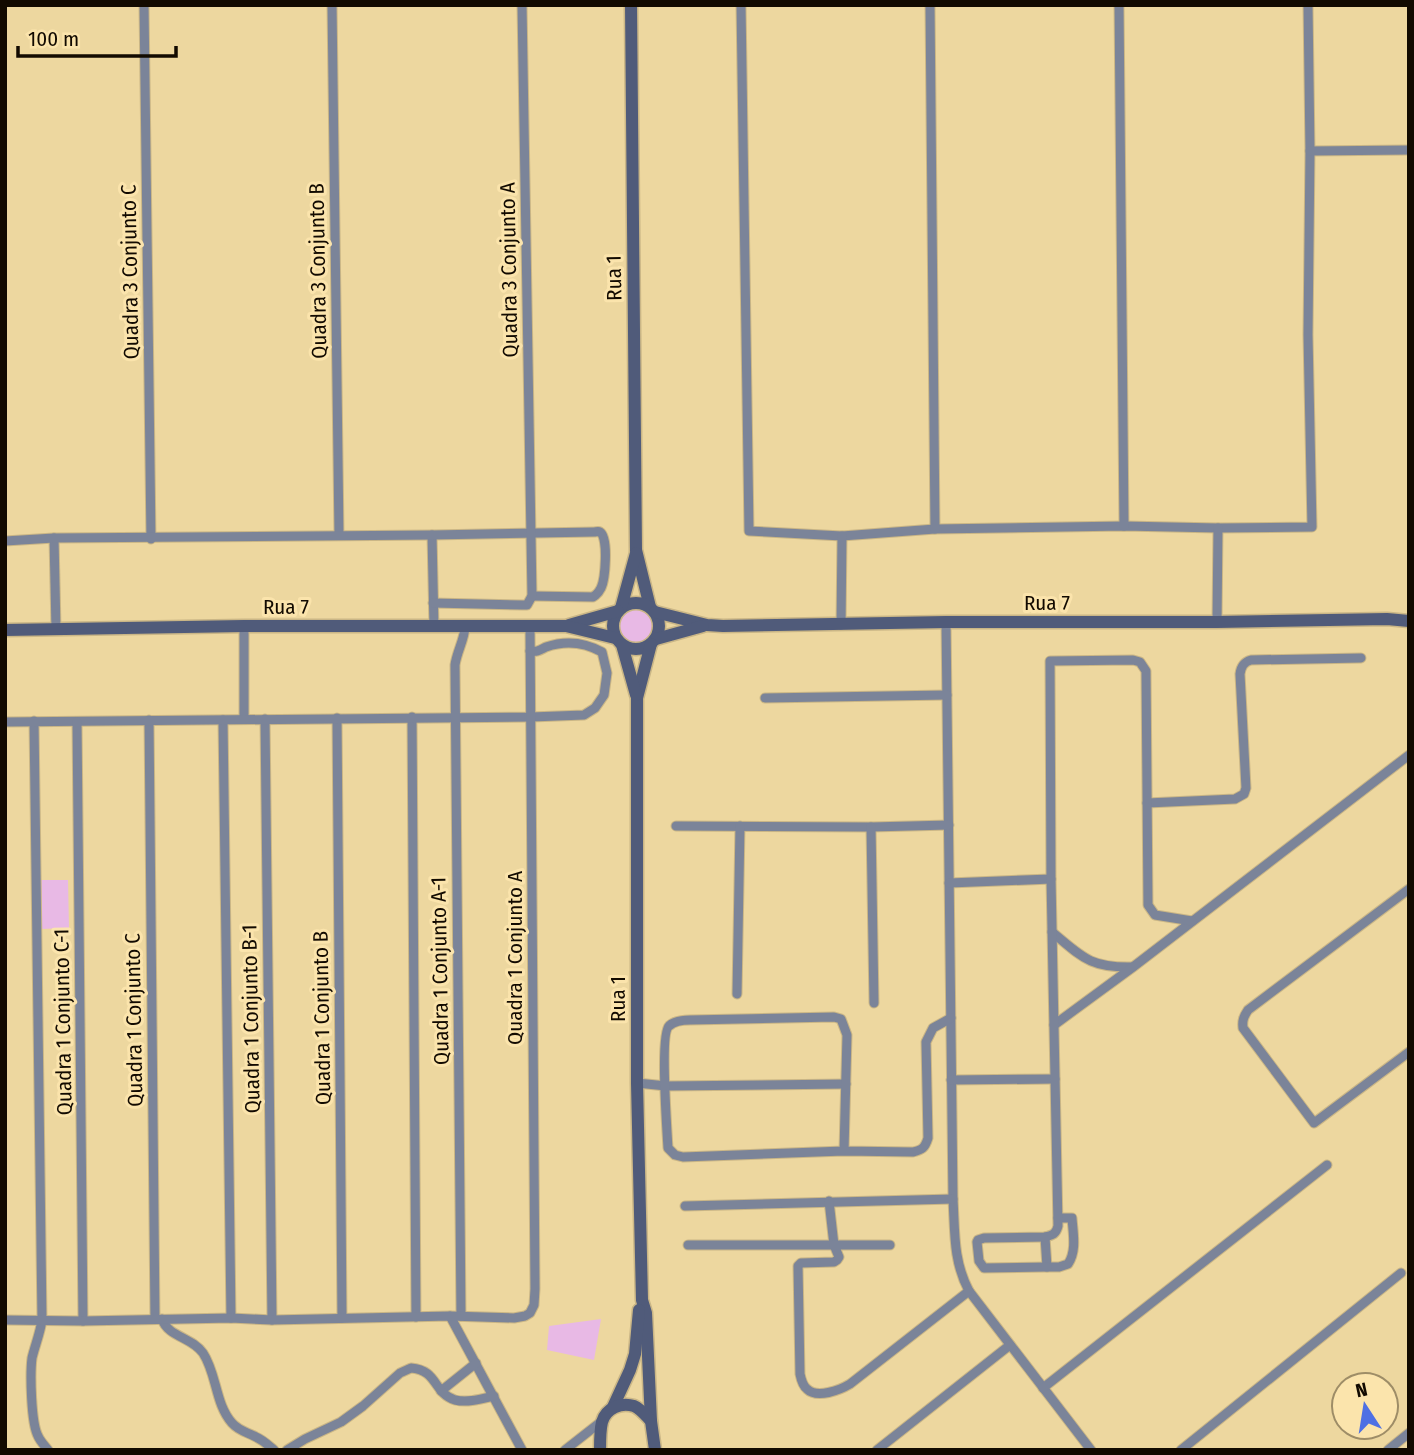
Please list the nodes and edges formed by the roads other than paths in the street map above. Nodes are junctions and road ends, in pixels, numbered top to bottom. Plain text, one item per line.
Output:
1 (144, 5) edge
2 (332, 5) edge
3 (522, 5) edge
4 (631, 5) edge
5 (741, 5) edge
6 (930, 5) edge
7 (1119, 5) edge
8 (1308, 5) edge
9 (1409, 150) edge
10 (1310, 151) junction
11 (1124, 526) junction
12 (1218, 528) junction
13 (934, 529) junction
14 (530, 534) junction
15 (339, 535) junction
16 (432, 535) junction
17 (842, 536) junction
18 (54, 538) junction
19 (151, 539) junction
20 (5, 541) edge
21 (636, 550) junction
22 (532, 596) junction
23 (433, 603) junction
24 (620, 610) junction
25 (652, 610) junction
26 (1409, 610) edge
27 (1387, 619) junction
28 (1409, 621) edge
29 (946, 622) junction
30 (1217, 622) junction
31 (708, 625) junction
32 (841, 625) junction
33 (244, 626) junction
34 (566, 626) junction
35 (434, 627) junction
36 (465, 627) junction
37 (530, 627) junction
38 (56, 629) junction
39 (5, 630) edge
40 (619, 642) junction
41 (653, 642) junction
42 (530, 651) junction
43 (1361, 658) dead end
44 (947, 695) junction
45 (637, 698) junction
46 (765, 698) dead end
47 (412, 717) junction
48 (455, 717) junction
49 (531, 717) junction
50 (244, 718) junction
51 (337, 718) junction
52 (265, 719) junction
53 (149, 720) junction
54 (223, 720) junction
55 (34, 721) junction
56 (5, 722) edge
57 (77, 722) junction
58 (1409, 755) edge
59 (1147, 803) junction
60 (949, 825) junction
61 (676, 826) dead end
62 (740, 827) junction
63 (871, 827) junction
64 (1051, 879) junction
65 (949, 883) junction
66 (1409, 889) edge
67 (1192, 921) junction
68 (1052, 932) junction
69 (1133, 967) junction
70 (737, 994) dead end
71 (874, 1003) dead end
72 (951, 1018) junction
73 (1054, 1025) junction
74 (1409, 1052) edge
75 (1055, 1079) junction
76 (951, 1080) junction
77 (637, 1083) junction
78 (846, 1084) junction
79 (666, 1086) junction
80 (844, 1151) junction
81 (1327, 1165) dead end
82 (953, 1199) junction
83 (830, 1201) junction
84 (685, 1206) dead end
85 (1058, 1218) junction
86 (1045, 1237) junction
87 (688, 1245) dead end
88 (834, 1245) junction
89 (890, 1245) dead end
90 (1047, 1268) junction
91 (1401, 1273) dead end
92 (969, 1291) junction
93 (642, 1300) junction
94 (450, 1316) junction
95 (461, 1316) junction
96 (416, 1317) junction
97 (230, 1318) junction
98 (342, 1318) junction
99 (158, 1319) junction
100 (5, 1320) edge
101 (42, 1320) junction
102 (272, 1320) junction
103 (83, 1321) junction
104 (1010, 1345) junction
105 (476, 1363) junction
106 (1043, 1388) junction
107 (441, 1391) junction
108 (494, 1396) junction
109 (613, 1407) junction
110 (602, 1421) junction
111 (651, 1421) junction
112 (1409, 1433) edge
113 (48, 1450) edge
114 (274, 1450) edge
115 (287, 1450) edge
116 (522, 1450) edge
117 (565, 1450) edge
118 (600, 1450) edge
119 (655, 1450) edge
120 (877, 1450) edge
121 (1091, 1450) edge
122 (1181, 1450) edge
123 (1388, 1450) edge

1 - 19 street, Quadra 3 Conjunto C
2 - 15 street, Quadra 3 Conjunto B
3 - 14 street, Quadra 3 Conjunto A
4 - 21 main road, Rua 1
5 - 17 street
6 - 13 street
7 - 11 street
8 - 10 street
9 - 10 street
10 - 12 street
11 - 12 street
11 - 13 street
12 - 30 street
13 - 17 street
14 - 16 street
14 - 22 street, Quadra 3 Conjunto A
14 - 22 street
15 - 16 street
15 - 19 street
16 - 23 street
17 - 32 street
18 - 19 street
18 - 20 street
18 - 38 street
21 - 24 main road
21 - 25 main road
22 - 23 street
23 - 35 street
24 - 25 main road
24 - 34 main road, Rua 7
24 - 40 main road
25 - 31 main road, Rua 7
25 - 41 main road
26 - 27 main road, Rua 7
27 - 28 main road, Rua 7
27 - 30 main road, Rua 7
29 - 30 main road, Rua 7
29 - 32 main road, Rua 7
29 - 44 street
31 - 32 main road, Rua 7
31 - 41 main road, Rua 7
33 - 35 main road, Rua 7
33 - 38 main road, Rua 7
33 - 50 street
34 - 37 main road, Rua 7
34 - 40 main road, Rua 7
35 - 36 main road, Rua 7
36 - 37 main road, Rua 7
36 - 48 street, Quadra 1 Conjunto A-1
37 - 42 street, Quadra 1 Conjunto A
38 - 39 main road, Rua 7
40 - 41 main road
40 - 45 main road, Rua 1
41 - 45 main road, Rua 1
42 - 49 street, Quadra 1 Conjunto A
42 - 49 street
43 - 59 street
44 - 46 street
44 - 60 street
45 - 77 main road, Rua 1
47 - 48 street
47 - 51 street
47 - 96 street, Quadra 1 Conjunto A-1
48 - 49 street
48 - 95 street, Quadra 1 Conjunto A-1
49 - 95 street, Quadra 1 Conjunto A
50 - 52 street
50 - 54 street
51 - 52 street
51 - 98 street, Quadra 1 Conjunto B
52 - 102 street, Quadra 1 Conjunto B-1
53 - 54 street
53 - 57 street
53 - 99 street, Quadra 1 Conjunto C
54 - 97 street, Quadra 1 Conjunto B-1
55 - 56 street
55 - 57 street
55 - 101 street, Quadra 1 Conjunto C-1
57 - 103 street, Quadra 1 Conjunto C-1
58 - 67 street
59 - 64 street
59 - 67 street
60 - 63 street
60 - 65 street
61 - 62 street
62 - 63 street
62 - 70 street
63 - 71 street
64 - 65 street
64 - 68 street
65 - 72 street
66 - 74 street
67 - 69 street
68 - 69 street
68 - 73 street
69 - 73 street
72 - 76 street
72 - 80 street
73 - 75 street
75 - 76 street
75 - 85 street
76 - 82 street
77 - 79 street
77 - 93 main road, Rua 1
78 - 79 street
78 - 79 street
78 - 80 street
79 - 80 street
81 - 106 street
82 - 83 street
82 - 92 street
83 - 84 street
83 - 88 street
85 - 86 street
85 - 90 street
86 - 90 street
86 - 90 street
87 - 88 street
88 - 89 street
88 - 92 street
91 - 122 street
92 - 104 street
93 - 109 main road
93 - 111 main road
94 - 95 street
94 - 96 street
94 - 105 street
96 - 98 street
97 - 99 street
97 - 102 street
98 - 102 street
99 - 103 street
99 - 114 street
100 - 101 street
101 - 103 street
101 - 113 street, Quadra 1 Conjunto C-1
104 - 106 street
104 - 120 street
105 - 107 street
105 - 108 street
106 - 121 street
107 - 108 street
107 - 115 street
108 - 116 street
109 - 110 main road
109 - 111 main road
110 - 117 street
110 - 118 main road
111 - 119 main road
112 - 123 street

